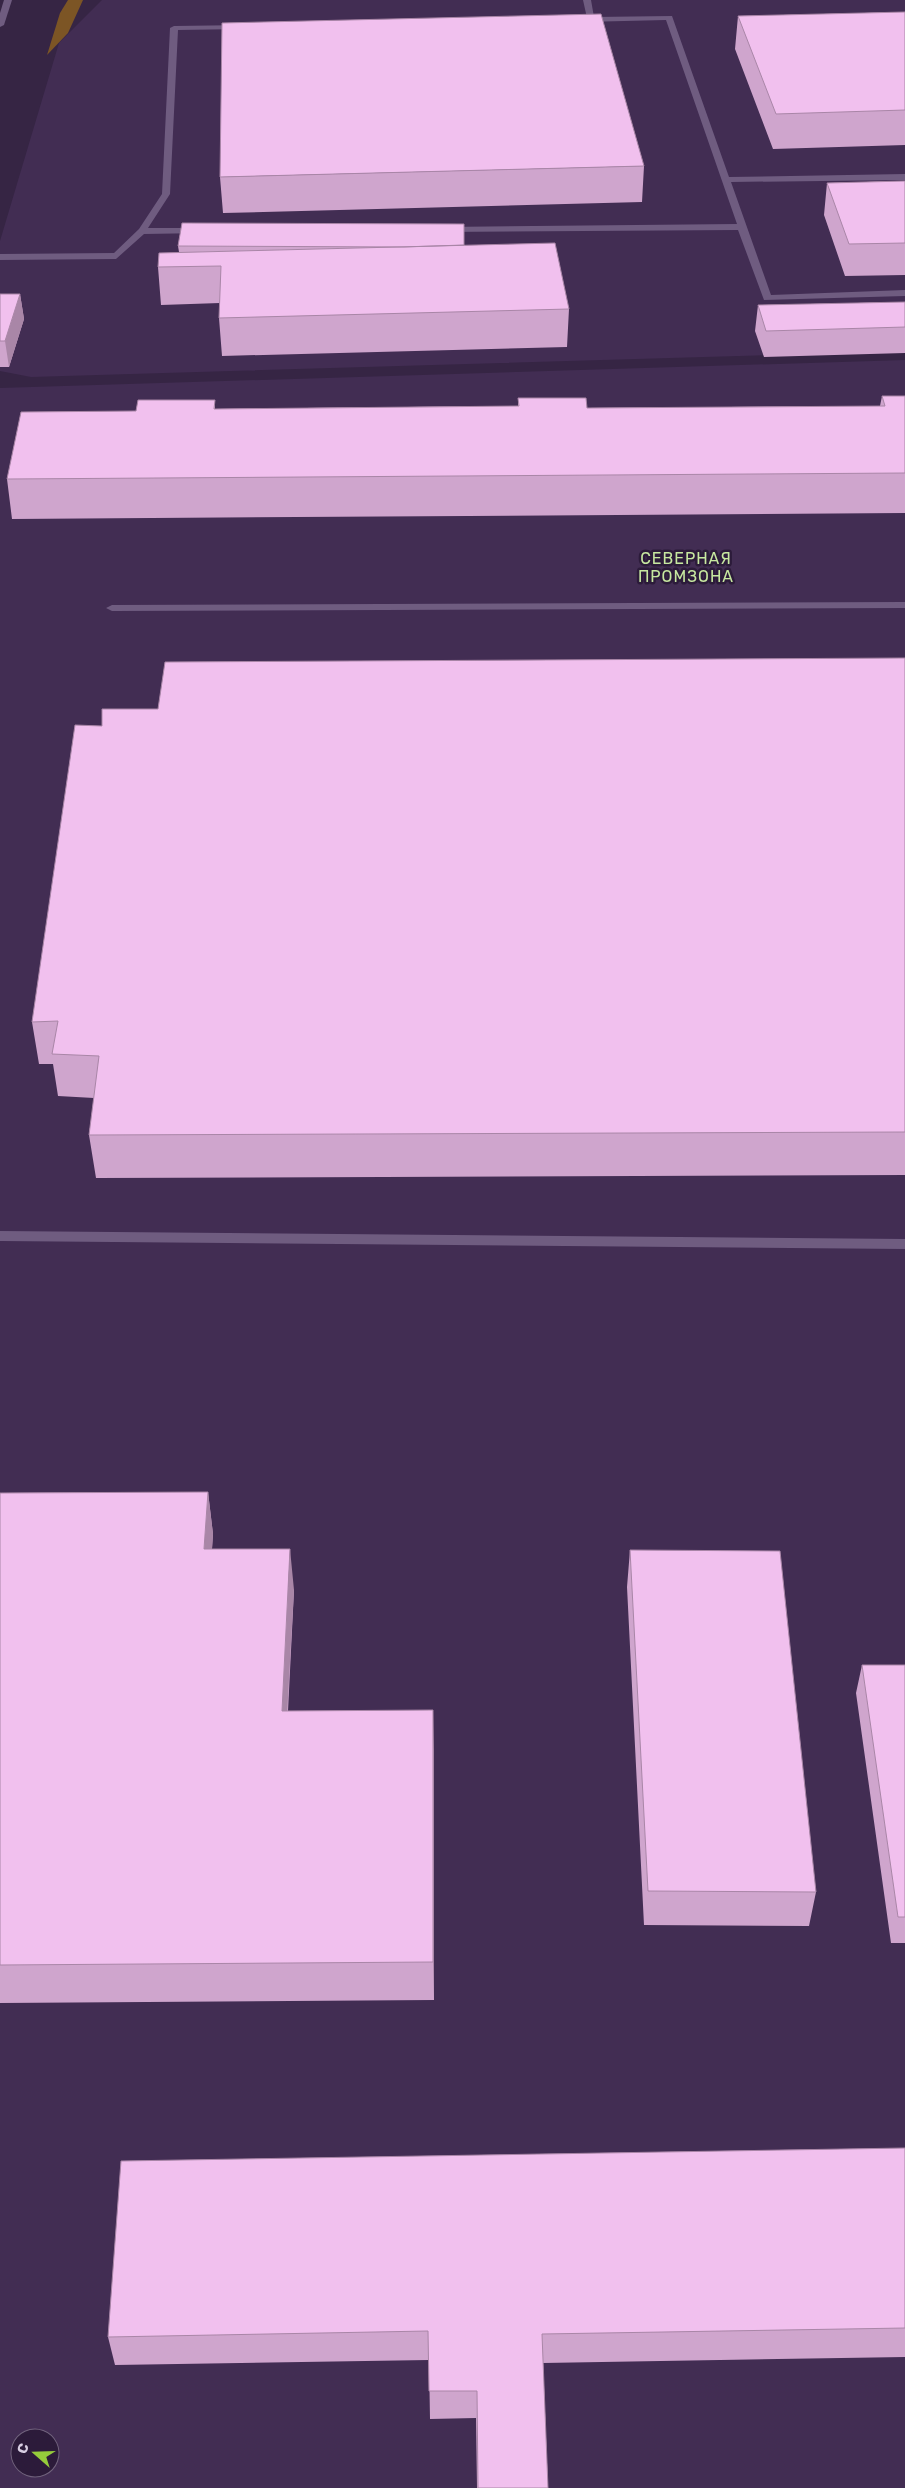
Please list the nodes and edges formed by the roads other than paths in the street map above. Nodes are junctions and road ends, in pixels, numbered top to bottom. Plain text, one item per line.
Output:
1 (8, 0) edge
2 (587, 0) edge
3 (571, 20) edge
4 (591, 20) junction
5 (0, 26) edge
6 (253, 27) edge
7 (905, 177) edge
8 (725, 180) junction
9 (742, 227) junction
10 (142, 230) junction
11 (210, 230) edge
12 (437, 230) edge
13 (0, 257) edge
14 (905, 293) edge
15 (905, 605) edge
16 (112, 608) dead end
17 (0, 1236) edge
18 (905, 1244) edge

1 - 5 street
2 - 4 street
3 - 4 street
4 - 8 street
6 - 10 street
7 - 8 street
8 - 9 street
9 - 12 street
9 - 14 street
10 - 11 street
10 - 13 street
15 - 16 street
17 - 18 street

